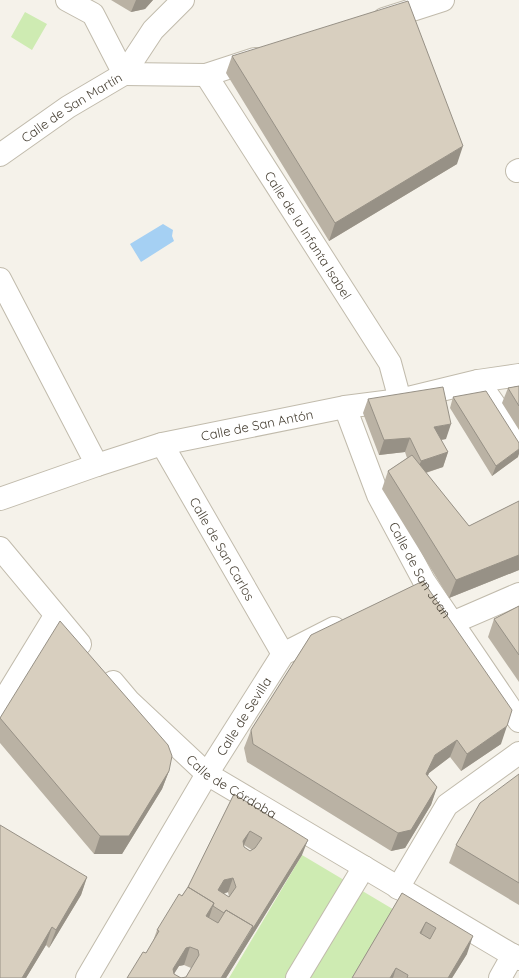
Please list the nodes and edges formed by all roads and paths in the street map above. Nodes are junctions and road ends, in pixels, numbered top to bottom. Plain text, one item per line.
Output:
1 (67, 0) edge
2 (183, 0) edge
3 (443, 0) edge
4 (362, 26) edge
5 (273, 54) edge
6 (124, 74) junction
7 (206, 75) junction
8 (0, 156) edge
9 (0, 279) edge
10 (519, 375) edge
11 (478, 381) junction
12 (400, 400) junction
13 (345, 407) junction
14 (519, 440) edge
15 (162, 444) junction
16 (97, 465) junction
17 (0, 499) edge
18 (0, 548) edge
19 (519, 594) edge
20 (55, 616) junction
21 (354, 618) edge
22 (452, 623) junction
23 (283, 654) junction
24 (0, 706) edge
25 (519, 721) edge
26 (519, 753) edge
27 (207, 774) junction
28 (364, 867) junction
29 (398, 888) junction
30 (516, 957) edge
31 (87, 978) edge
32 (297, 978) edge
33 (500, 978) edge

1 - 6 street
2 - 6 street, Calle de San Martín
3 - 4 street
5 - 7 street
6 - 7 street
6 - 8 street, Calle de San Martín
7 - 12 street, Calle de la Infanta Isabel
9 - 16 street
10 - 11 street, Calle de San Antón
11 - 12 street, Calle de San Antón
11 - 14 street
12 - 13 street, Calle de San Antón
13 - 15 street, Calle de San Antón
13 - 22 street, Calle de San Juan
15 - 16 street, Calle de San Antón
15 - 23 street, Calle de San Carlos
16 - 17 street, Calle de San Antón
18 - 20 street, Calle de Córdoba
19 - 22 street
20 - 24 street
20 - 27 street, Calle de Córdoba
21 - 23 street
22 - 25 street, Calle de San Juan
23 - 27 street, Calle de Sevilla
26 - 29 street
27 - 28 street, Calle de Córdoba
27 - 31 street, Calle de Sevilla
28 - 29 street, Calle de Córdoba
28 - 32 street
29 - 30 street, Calle de Córdoba
30 - 33 street

